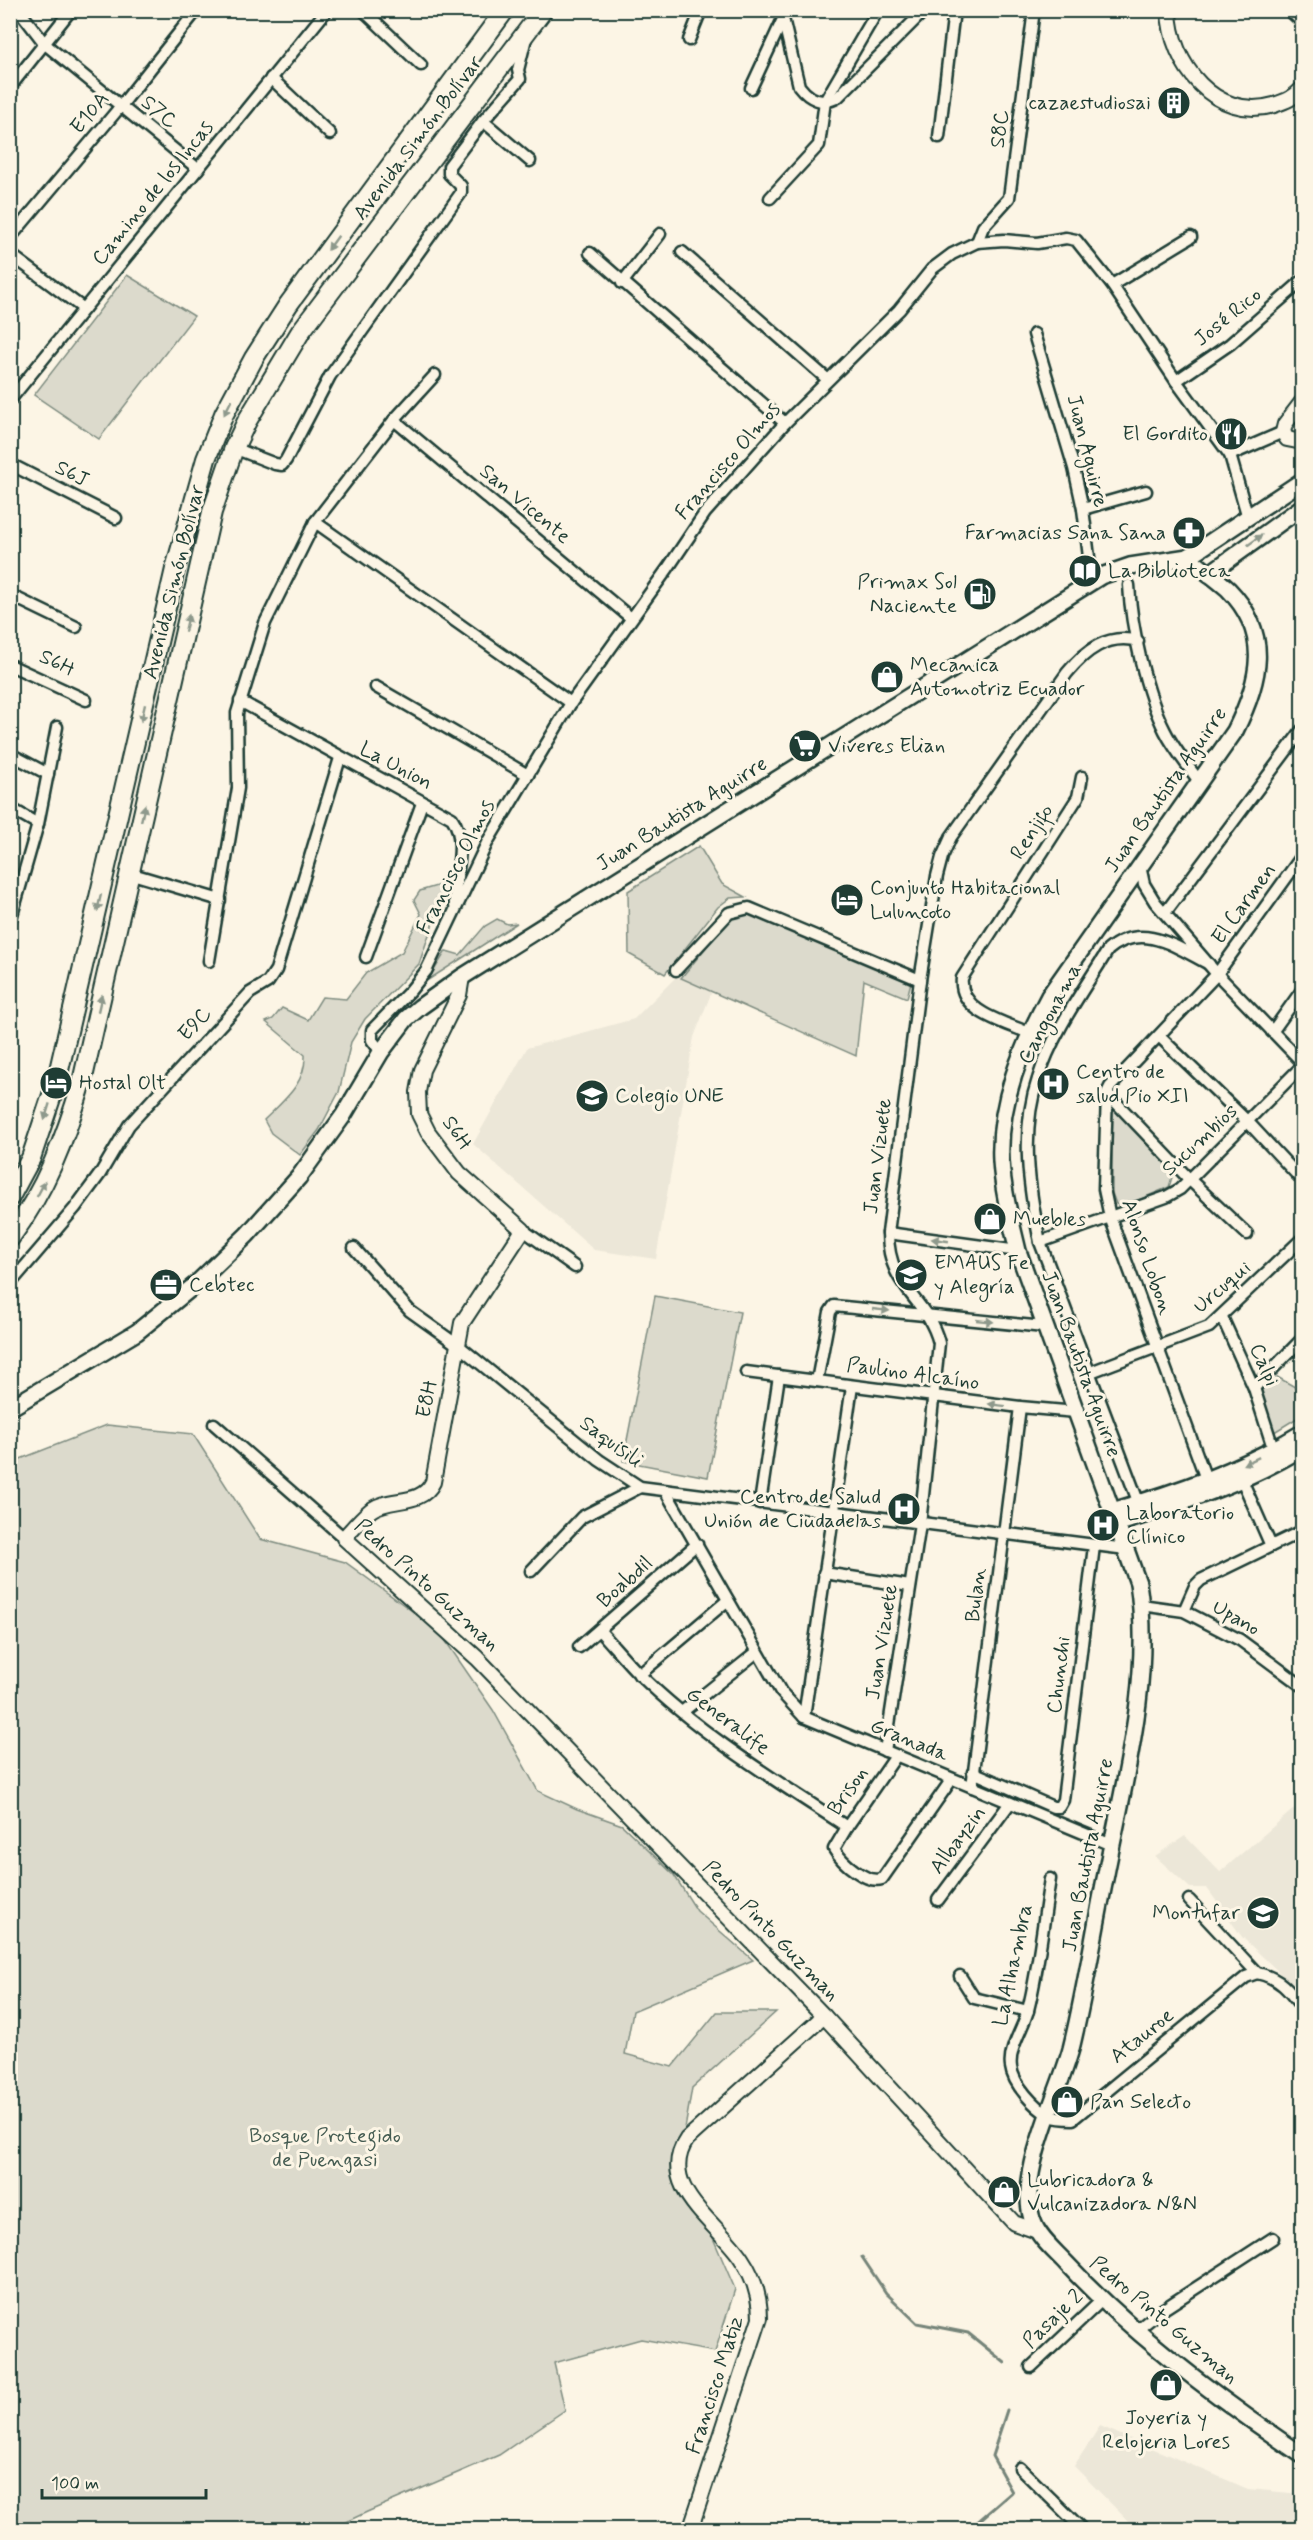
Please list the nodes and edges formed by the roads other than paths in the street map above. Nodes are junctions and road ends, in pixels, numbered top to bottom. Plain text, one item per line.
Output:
1 (19, 10) edge
2 (71, 10) edge
3 (197, 10) edge
4 (327, 10) edge
5 (363, 10) edge
6 (506, 10) edge
7 (543, 10) edge
8 (701, 10) edge
9 (878, 10) edge
10 (925, 10) edge
11 (954, 10) edge
12 (1034, 10) edge
13 (1169, 10) edge
14 (1289, 10) edge
15 (782, 15) edge
16 (1302, 22) edge
17 (527, 32) junction
18 (689, 40) dead end
19 (45, 44) junction
20 (422, 65) dead end
21 (270, 78) junction
22 (10, 87) edge
23 (751, 88) dead end
24 (1302, 89) edge
25 (825, 101) junction
26 (120, 107) junction
27 (483, 121) junction
28 (330, 134) dead end
29 (939, 137) dead end
30 (530, 161) dead end
31 (198, 169) junction
32 (770, 198) dead end
33 (660, 234) dead end
34 (1191, 237) dead end
35 (10, 238) edge
36 (977, 242) junction
37 (682, 252) dead end
38 (590, 253) dead end
39 (10, 254) edge
40 (1302, 281) edge
41 (622, 283) junction
42 (1112, 285) junction
43 (84, 309) junction
44 (1034, 334) dead end
45 (435, 375) dead end
46 (827, 379) junction
47 (1176, 381) junction
48 (10, 400) edge
49 (1302, 402) edge
50 (394, 420) junction
51 (785, 423) junction
52 (1282, 432) junction
53 (1302, 442) edge
54 (234, 448) junction
55 (1230, 455) junction
56 (10, 464) edge
57 (1302, 482) edge
58 (1146, 491) dead end
59 (1302, 507) edge
60 (1083, 509) junction
61 (116, 518) dead end
62 (1248, 518) junction
63 (315, 522) junction
64 (1188, 557) junction
65 (1209, 574) junction
66 (1092, 581) junction
67 (1129, 585) dead end
68 (10, 595) edge
69 (631, 618) junction
70 (76, 627) dead end
71 (1138, 641) junction
72 (10, 664) edge
73 (376, 687) dead end
74 (86, 700) dead end
75 (240, 701) junction
76 (571, 703) junction
77 (57, 728) dead end
78 (1302, 730) edge
79 (10, 754) edge
80 (340, 758) junction
81 (48, 774) junction
82 (528, 776) junction
83 (1082, 777) dead end
84 (1199, 781) junction
85 (422, 803) junction
86 (10, 808) edge
87 (38, 824) junction
88 (1302, 856) edge
89 (1140, 866) junction
90 (129, 873) junction
91 (1123, 889) junction
92 (1149, 893) junction
93 (220, 900) junction
94 (455, 909) junction
95 (1165, 913) junction
96 (10, 922) edge
97 (366, 957) dead end
98 (209, 962) dead end
99 (1209, 964) junction
100 (676, 970) dead end
101 (1217, 974) junction
102 (462, 977) junction
103 (920, 980) junction
104 (1302, 990) edge
105 (1272, 1032) junction
106 (1029, 1033) junction
107 (1160, 1037) junction
108 (381, 1052) junction
109 (1302, 1062) edge
110 (1302, 1066) edge
111 (1107, 1093) junction
112 (1248, 1122) junction
113 (1190, 1180) junction
114 (1302, 1180) edge
115 (10, 1197) edge
116 (1110, 1217) junction
117 (523, 1230) junction
118 (888, 1233) junction
119 (1247, 1234) dead end
120 (10, 1238) edge
121 (1302, 1239) edge
122 (1040, 1242) junction
123 (354, 1248) dead end
124 (1018, 1251) junction
125 (575, 1267) dead end
126 (10, 1284) edge
127 (927, 1315) junction
128 (1222, 1317) junction
129 (1044, 1327) junction
130 (1302, 1340) edge
131 (459, 1347) junction
132 (1158, 1348) junction
133 (746, 1372) dead end
134 (1088, 1373) junction
135 (779, 1376) junction
136 (817, 1381) junction
137 (852, 1386) junction
138 (1254, 1388) junction
139 (935, 1397) junction
140 (1020, 1407) junction
141 (10, 1408) edge
142 (1076, 1412) junction
143 (214, 1424) dead end
144 (1302, 1432) edge
145 (1302, 1449) edge
146 (1276, 1456) junction
147 (1206, 1479) junction
148 (1242, 1480) junction
149 (639, 1486) junction
150 (666, 1492) junction
151 (760, 1503) junction
152 (1141, 1509) junction
153 (833, 1513) junction
154 (1114, 1518) junction
155 (920, 1524) junction
156 (1302, 1531) edge
157 (1004, 1534) junction
158 (344, 1538) junction
159 (697, 1545) junction
160 (1094, 1546) junction
161 (1271, 1546) junction
162 (1126, 1550) junction
163 (531, 1571) dead end
164 (824, 1573) junction
165 (910, 1586) junction
166 (728, 1600) junction
167 (1141, 1605) junction
168 (1184, 1611) junction
169 (600, 1631) junction
170 (579, 1647) dead end
171 (757, 1652) junction
172 (639, 1675) junction
173 (1301, 1681) edge
174 (682, 1712) junction
175 (804, 1717) junction
176 (885, 1751) junction
177 (896, 1755) junction
178 (973, 1772) junction
179 (952, 1779) junction
180 (972, 1787) junction
181 (1010, 1803) junction
182 (846, 1827) junction
183 (1112, 1845) junction
184 (1050, 1879) dead end
185 (938, 1900) dead end
186 (1189, 1900) dead end
187 (1257, 1973) junction
188 (960, 1976) dead end
189 (1302, 2008) edge
190 (1028, 2011) junction
191 (824, 2016) junction
192 (1049, 2115) junction
193 (1037, 2231) junction
194 (1273, 2238) dead end
195 (1102, 2299) junction
196 (1137, 2330) junction
197 (1031, 2367) dead end
198 (1302, 2456) edge
199 (1020, 2468) dead end
200 (690, 2529) edge
201 (1083, 2529) edge

1 - 19 street, S7C
2 - 19 street
3 - 26 street, E10A
4 - 21 street, Camino de los Incas
5 - 20 street
6 -> 115 highway, Avenida Simón Bolívar
7 - 17 highway, Avenida Simón Bolívar
8 - 18 street
9 - 25 street
10 - 25 street
11 - 29 street
12 - 36 street, S8C
13 - 24 street
14 - 16 street
15 - 23 street
15 - 25 street
17 - 27 street
17 - 54 highway, Avenida Simón Bolívar
19 - 22 street
19 - 26 street, S7C
21 - 28 street
21 - 31 street, Camino de los Incas
25 - 32 street
26 - 31 street, S7C
26 - 35 street, E10A
27 - 30 street
27 - 54 street
31 - 43 street, Camino de los Incas
33 - 41 street
34 - 42 street
36 - 42 street, Francisco Olmos
36 - 46 street, Francisco Olmos
37 - 46 street
38 - 41 street
39 - 43 street
40 - 47 street, José Rico
41 - 51 street
42 - 47 street, Francisco Olmos
43 - 48 street, Camino de los Incas
44 - 60 street, Juan Aguirre
45 - 50 street
46 - 51 street, Francisco Olmos
47 - 55 street, Francisco Olmos
49 - 52 street
50 - 63 street
50 - 69 street, San Vicente
51 - 69 street, Francisco Olmos
52 - 53 street
52 - 55 street
90 -> 54 highway, Avenida Simón Bolívar
55 - 62 street
56 - 61 street, S6J
57 - 62 main road
58 - 60 street
65 -> 59 main road
60 - 66 street, Juan Aguirre
62 - 64 main road
63 - 75 street
63 - 76 street
64 - 65 main road, Juan Bautista Aguirre
64 - 66 main road, Juan Bautista Aguirre
65 - 84 main road, Juan Bautista Aguirre
66 - 102 main road, Juan Bautista Aguirre
67 - 71 street
68 - 70 street
69 - 76 street, Francisco Olmos
71 - 84 street
71 - 103 street, Juan Vizuete
72 - 74 street, S6H
73 - 82 street
75 - 80 street, La Union
75 - 93 street
76 - 82 street, Francisco Olmos
77 - 81 street
78 - 95 street
79 - 81 street
80 - 85 street, La Union
80 - 126 street, E9C
81 - 87 street
82 - 94 street, Francisco Olmos
83 - 106 street, Renjifo
84 - 89 main road, Juan Bautista Aguirre
85 - 94 street, La Union
85 - 97 street
86 - 87 street
87 - 96 street
88 - 101 street, El Carmen
89 - 91 main road, Juan Bautista Aguirre
89 - 92 street
90 - 93 street
120 -> 90 highway, Avenida Simón Bolívar
91 - 92 street
91 - 106 main road, Juan Bautista Aguirre
92 - 95 street
93 - 98 street
94 - 108 street, Francisco Olmos
95 - 99 street
99 - 101 street
99 - 122 street, Cangonama
100 - 103 street
101 - 105 street
101 - 107 street
102 - 108 main road, Juan Bautista Aguirre
102 - 117 street, S6H
103 - 118 street, Juan Vizuete
104 - 105 street
105 - 109 street
106 - 124 main road, Juan Bautista Aguirre
107 - 111 street
107 - 112 street
108 - 141 main road, Juan Bautista Aguirre
110 - 112 street, Sucumbios
111 - 113 street
111 - 116 street, Alonso Lobon
112 - 113 street, Sucumbios
112 - 114 street
113 - 116 street, Sucumbios
113 - 119 street
116 - 122 street, Sucumbios
116 - 132 street, Alonso Lobon
117 - 125 street, S6H
117 - 131 street, E8H
124 -> 118 street
118 - 127 street, Juan Vizuete
121 - 128 street, Urcuqui
122 - 134 street, Cangonama
123 - 131 street, Saquisili
124 - 129 main road, Juan Bautista Aguirre
127 -> 129 street
136 -> 127 street
127 - 139 street, Juan Vizuete
128 - 132 street, Urcuqui
128 - 138 street, Calpi
129 - 142 main road, Juan Bautista Aguirre
130 - 138 street
131 - 149 street, Saquisili
131 - 158 street, E8H
132 - 134 street, Urcuqui
132 - 147 street, Alonso Lobon
133 - 135 street, Paulino Alcaíno
134 - 152 street, Cangonama
135 - 136 street, Paulino Alcaíno
135 - 151 street
136 - 137 street, Paulino Alcaíno
137 - 139 street, Paulino Alcaíno
137 - 153 street
138 - 146 street, Calpi
140 -> 139 street, Paulino Alcaíno
139 - 155 street, Juan Vizuete
140 - 142 street, Paulino Alcaíno
140 - 157 street, Bulan
142 - 154 main road, Juan Bautista Aguirre
143 - 158 street, Pedro Pinto Guzman
144 - 146 main road
145 - 146 main road
146 -> 147 main road
146 - 148 main road
147 - 152 main road
148 - 152 main road
148 - 161 street
149 - 150 street, Saquisili
149 - 163 street
150 - 151 street, Saquisili
150 - 159 street, Granada
151 - 153 street, Saquisili
152 - 154 main road
153 - 155 street, Saquisili
153 - 164 street
154 - 162 main road, Juan Bautista Aguirre
155 - 157 street, Saquisili
155 - 165 street, Juan Vizuete
156 - 161 street
157 - 160 street, Saquisili
157 - 178 street, Bulan
158 - 191 street, Pedro Pinto Guzman
159 - 166 street, Granada
159 - 169 street, Boabdil
160 - 162 street, Saquisili
160 - 178 street, Chunchi
161 - 168 street
162 - 167 main road, Juan Bautista Aguirre
164 - 165 street
164 - 175 street
165 - 176 street, Juan Vizuete
166 - 171 street, Granada
166 - 172 street
167 - 168 street, Upano
167 - 183 main road, Juan Bautista Aguirre
168 - 173 street, Upano
169 - 170 street, Boabdil
169 - 172 street, Generalife
171 - 174 street
171 - 175 street, Granada
172 - 174 street, Generalife
174 - 182 street, Generalife
175 - 176 street, Granada
176 - 177 street, Granada
177 - 179 street, Granada
177 - 182 street, Brison
178 - 180 street, Bulan
179 - 180 street, Granada
179 - 182 street, Brison
180 - 181 street, Granada
181 - 183 street, Granada
181 - 185 street, Albayzin
183 - 192 main road, Juan Bautista Aguirre
184 - 190 street, La Alhambra
186 - 187 street
187 - 189 street
187 - 192 street, Atauroe
188 - 190 street
190 - 192 street, La Alhambra
191 - 193 street, Pedro Pinto Guzman
191 - 200 street, Francisco Matiz
192 - 193 main road, Juan Bautista Aguirre
193 - 195 main road, Pedro Pinto Guzman
194 - 196 street
195 - 196 main road, Pedro Pinto Guzman
195 - 197 street, Pasaje 2
196 - 198 main road, Pedro Pinto Guzman
199 - 201 street

